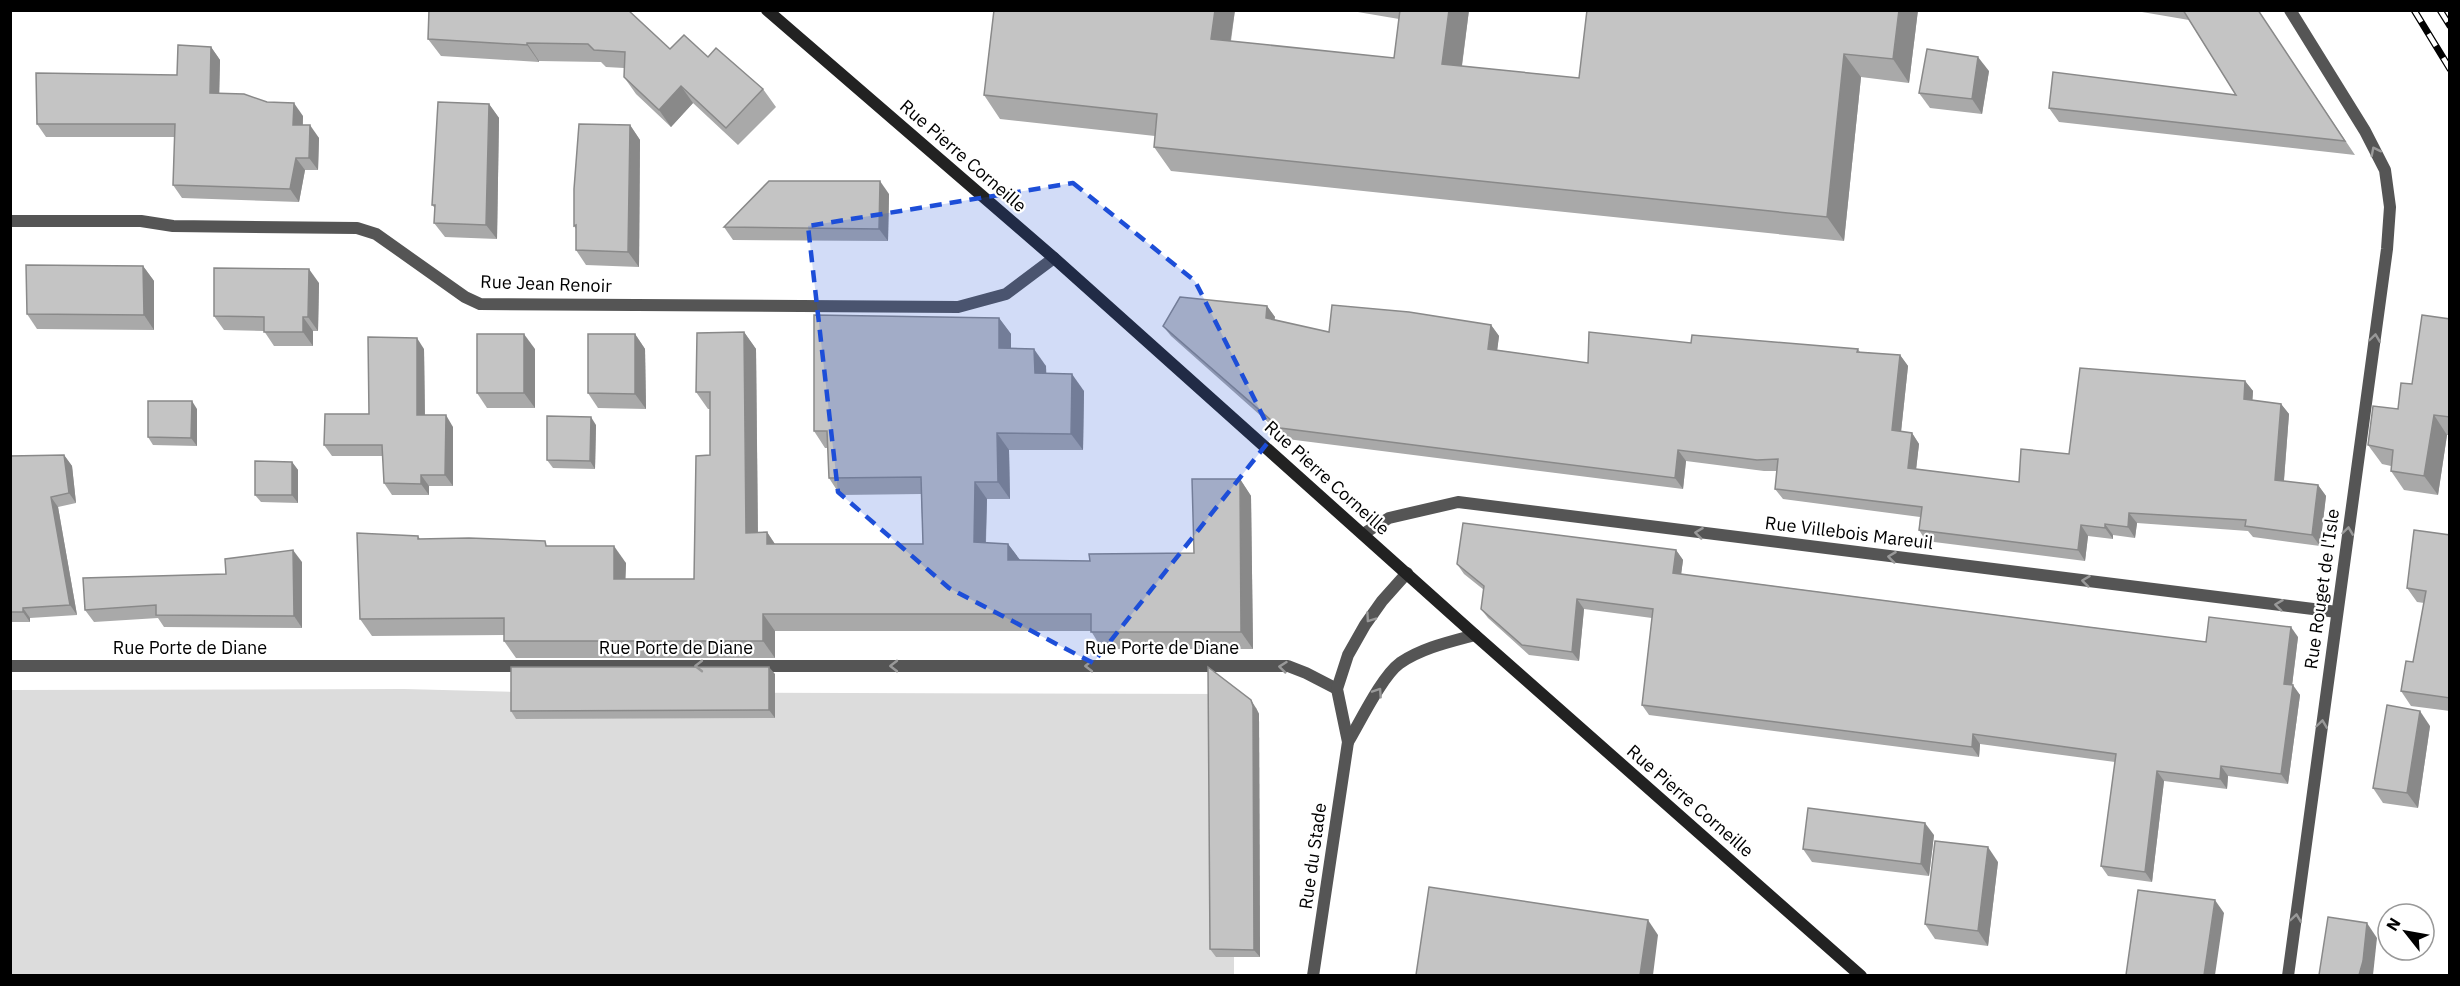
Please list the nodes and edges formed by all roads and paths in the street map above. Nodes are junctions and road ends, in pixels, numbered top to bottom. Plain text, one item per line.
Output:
1 (767, 10) edge
2 (2290, 10) edge
3 (10, 221) edge
4 (1054, 258) junction
5 (1363, 534) junction
6 (1407, 573) junction
7 (2337, 612) junction
8 (1474, 635) junction
9 (10, 666) edge
10 (1337, 689) junction
11 (1348, 742) junction
12 (1313, 975) edge
13 (1861, 975) edge
14 (2288, 975) edge

1 - 4 street, Rue Pierre Corneille
7 -> 2 street, Rue Rouget de l'Isle
3 - 4 street, Rue Jean Renoir
4 - 5 street, Rue Pierre Corneille
5 - 6 street, Rue Pierre Corneille
7 -> 5 street, Rue Villebois Mareuil
6 - 8 street, Rue Pierre Corneille
6 -> 10 street, Rue du Stade
14 -> 7 street, Rue Rouget de l'Isle
11 -> 8 street, Rue du Stade
8 - 13 street, Rue Pierre Corneille
10 -> 9 street, Rue Porte de Diane
10 - 11 street, Rue du Stade
11 - 12 street, Rue du Stade

